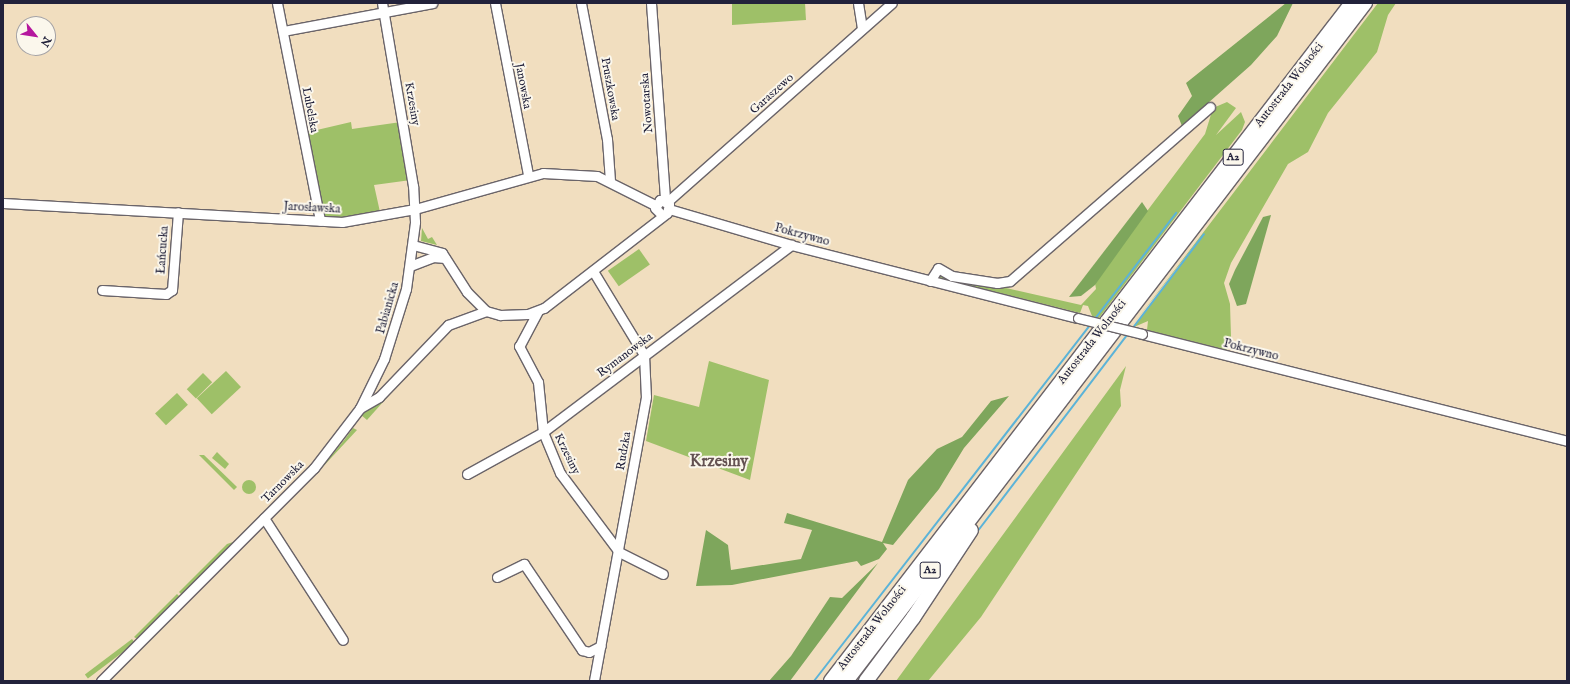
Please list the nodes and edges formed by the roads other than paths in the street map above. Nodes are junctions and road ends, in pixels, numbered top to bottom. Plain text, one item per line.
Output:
1 (277, 3) edge
2 (432, 3) edge
3 (495, 3) edge
4 (581, 3) edge
5 (651, 3) edge
6 (858, 3) edge
7 (892, 3) edge
8 (1352, 3) edge
9 (1365, 3) edge
10 (383, 7) edge
11 (862, 29) junction
12 (282, 31) junction
13 (1210, 108) dead end
14 (528, 174) junction
15 (610, 180) junction
16 (3, 203) edge
17 (666, 207) junction
18 (415, 209) junction
19 (178, 212) junction
20 (320, 221) junction
21 (413, 245) junction
22 (791, 245) junction
23 (445, 258) junction
24 (410, 266) junction
25 (593, 272) junction
26 (930, 281) junction
27 (102, 290) dead end
28 (486, 311) junction
29 (538, 311) junction
30 (644, 355) junction
31 (360, 408) junction
32 (543, 432) junction
33 (1567, 441) edge
34 (1014, 460) junction
35 (467, 474) dead end
36 (264, 518) junction
37 (619, 552) junction
38 (663, 574) dead end
39 (497, 577) dead end
40 (343, 640) dead end
41 (601, 646) junction
42 (101, 681) edge
43 (594, 681) edge
44 (831, 681) edge
45 (846, 681) edge
46 (866, 681) edge

1 - 12 street, Lubelska
2 - 10 street
3 - 14 street, Janowska
4 - 15 street, Pruszkowska
5 - 17 street, Nowotarska
6 - 11 street
7 - 11 street, Garaszewo
8 - 44 highway, Autostrada Wolności / A2
9 - 34 highway, Autostrada Wolności / A2
10 - 12 street
10 - 18 street, Krzesiny
11 - 17 street, Garaszewo
12 - 20 street, Lubelska
13 - 26 street
14 - 15 street, Jarosławska
14 - 18 street, Jarosławska
15 - 17 street, Jarosławska
16 - 19 street, Jarosławska
17 - 22 street, Pokrzywno
17 - 25 street, Garaszewo
18 - 20 street, Jarosławska
18 - 21 street, Pabianicka
19 - 20 street, Jarosławska
19 - 27 street, Łańcucka
21 - 23 street
21 - 24 street, Pabianicka
22 - 26 street, Pokrzywno
22 - 30 street, Rymanowska
23 - 24 street
23 - 28 street
24 - 31 street, Pabianicka
25 - 29 street, Garaszewo
25 - 30 street, Rudzka
26 - 33 street, Pokrzywno, bridge
28 - 29 street, Garaszewo
28 - 31 street, Tarnowska
29 - 32 street, Krzesiny
30 - 32 street, Rymanowska
30 - 37 street, Rudzka
31 - 36 street, Tarnowska
32 - 35 street, Rymanowska
32 - 37 street, Krzesiny
34 - 45 highway, Autostrada Wolności / A2
34 - 46 highway
36 - 40 street
36 - 42 street, Tarnowska
37 - 38 street
37 - 41 street, Rudzka
39 - 41 street
41 - 43 street, Rudzka

